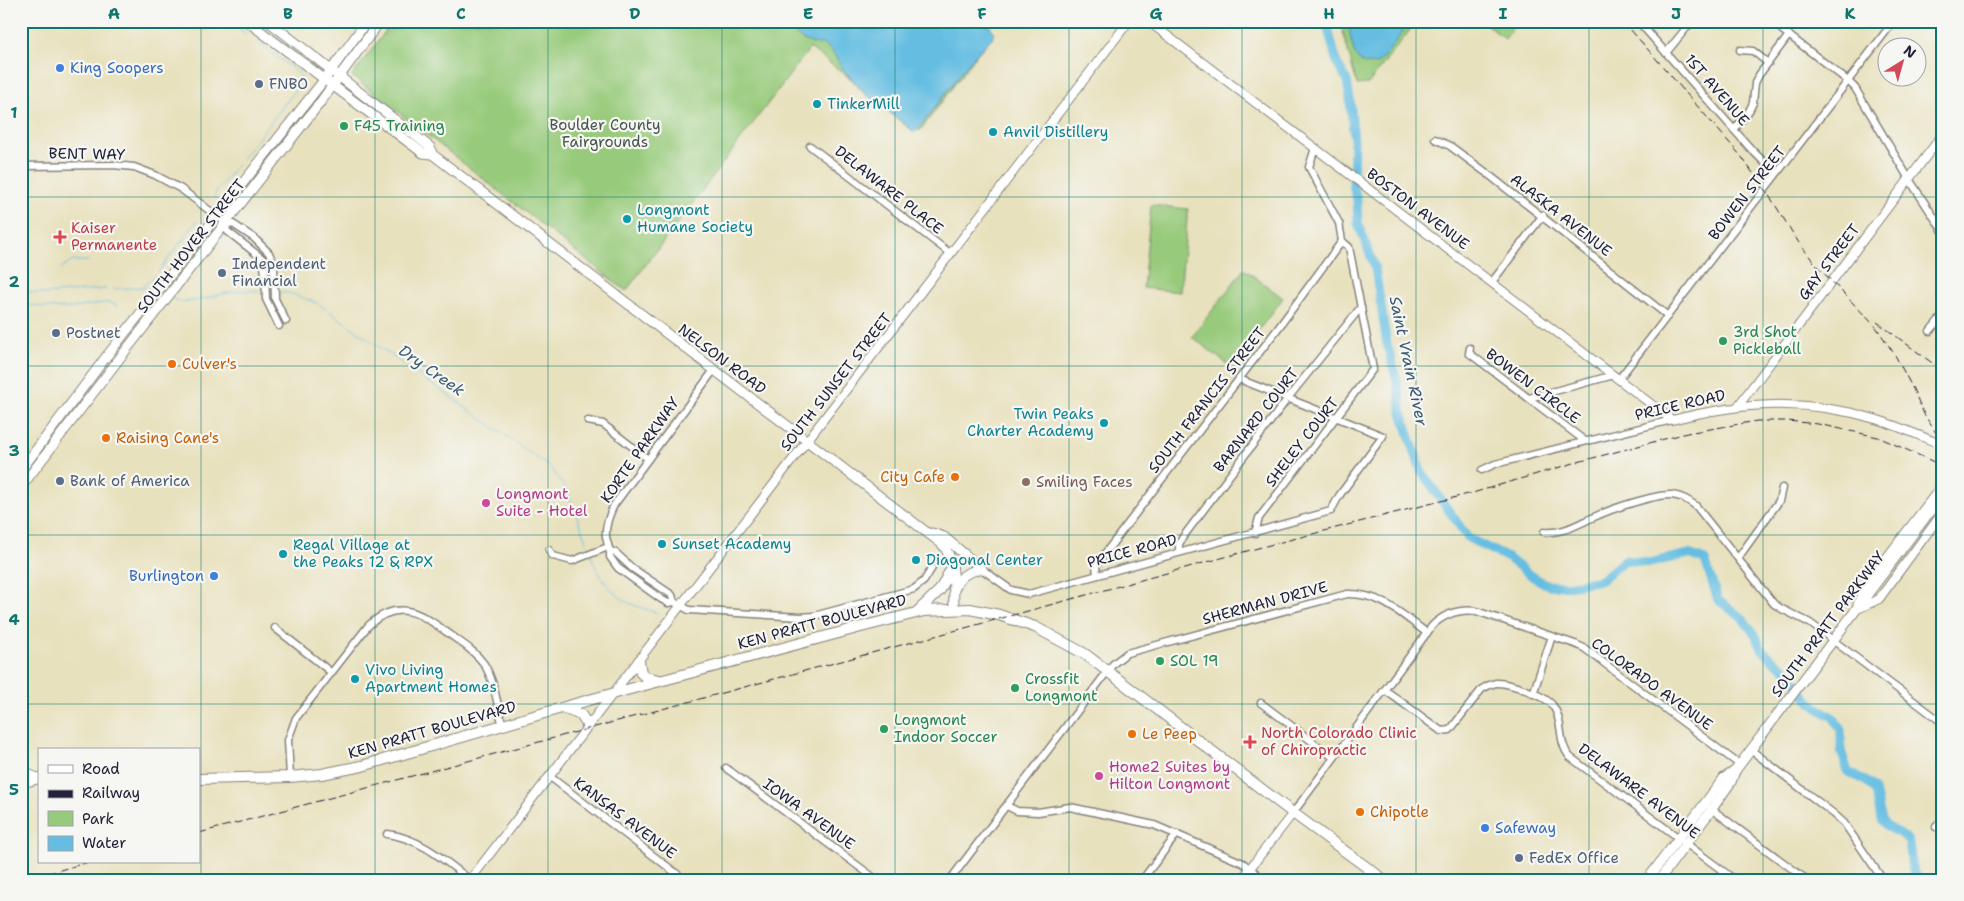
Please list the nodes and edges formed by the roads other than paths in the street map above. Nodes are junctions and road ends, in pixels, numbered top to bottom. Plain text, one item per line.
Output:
1 (247, 21) edge
2 (268, 21) edge
3 (367, 21) edge
4 (380, 21) edge
5 (1129, 21) edge
6 (1148, 21) edge
7 (1638, 21) edge
8 (1692, 21) edge
9 (1783, 21) edge
10 (1894, 21) edge
11 (1789, 35) junction
12 (1740, 50) dead end
13 (1666, 53) junction
14 (1768, 63) junction
15 (331, 70) junction
16 (340, 76) junction
17 (324, 80) junction
18 (1848, 81) junction
19 (332, 86) junction
20 (1734, 130) junction
21 (1943, 134) edge
22 (1435, 139) dead end
23 (810, 146) dead end
24 (1314, 148) junction
25 (432, 154) junction
26 (21, 166) edge
27 (1776, 174) junction
28 (1909, 180) junction
29 (217, 216) junction
30 (1543, 216) junction
31 (226, 223) junction
32 (1943, 231) edge
33 (1342, 241) junction
34 (951, 254) junction
35 (1492, 282) junction
36 (1361, 306) junction
37 (1943, 314) edge
38 (1668, 316) junction
39 (286, 321) dead end
40 (279, 326) dead end
41 (1930, 331) dead end
42 (1470, 348) dead end
43 (714, 370) junction
44 (1616, 377) junction
45 (1239, 379) junction
46 (1288, 398) junction
47 (1529, 398) junction
48 (1738, 406) junction
49 (1336, 418) junction
50 (1672, 420) junction
51 (588, 421) dead end
52 (808, 441) junction
53 (1585, 441) junction
54 (1943, 446) edge
55 (648, 459) junction
56 (21, 470) edge
57 (1482, 470) dead end
58 (1943, 484) edge
59 (21, 487) edge
60 (1782, 488) dead end
61 (1943, 494) edge
62 (1943, 512) edge
63 (924, 530) junction
64 (1544, 532) dead end
65 (1255, 533) junction
66 (610, 549) junction
67 (549, 550) dead end
68 (1179, 552) junction
69 (949, 554) junction
70 (1738, 558) junction
71 (952, 567) junction
72 (932, 568) dead end
73 (982, 569) junction
74 (1097, 575) junction
75 (954, 590) junction
76 (677, 605) junction
77 (954, 609) junction
78 (1855, 610) junction
79 (916, 613) junction
80 (276, 628) dead end
81 (1427, 634) junction
82 (1552, 636) junction
83 (1833, 640) junction
84 (639, 661) junction
85 (1108, 670) junction
86 (332, 672) junction
87 (662, 680) junction
88 (1385, 690) junction
89 (614, 693) junction
90 (1533, 694) junction
91 (1261, 702) dead end
92 (562, 708) junction
93 (1943, 723) edge
94 (503, 726) junction
95 (588, 726) junction
96 (580, 736) dead end
97 (1751, 750) junction
98 (1333, 757) junction
99 (563, 758) junction
100 (726, 768) dead end
101 (1738, 768) junction
102 (21, 772) edge
103 (549, 776) junction
104 (290, 777) junction
105 (37, 778) edge
106 (200, 779) edge
107 (21, 783) edge
108 (1705, 803) junction
109 (1007, 806) junction
110 (1712, 809) junction
111 (1293, 813) junction
112 (1943, 819) edge
113 (1936, 827) dead end
114 (387, 834) dead end
115 (1177, 834) junction
116 (1683, 841) junction
117 (1250, 868) junction
118 (682, 879) edge
119 (470, 880) edge
120 (877, 880) edge
121 (950, 880) edge
122 (1142, 880) edge
123 (1241, 880) edge
124 (1265, 880) edge
125 (1384, 880) edge
126 (1647, 880) edge
127 (1659, 880) edge
128 (1735, 880) edge
129 (1808, 880) edge
130 (1879, 880) edge

1 - 17 main road, NELSON ROAD
2 - 15 main road, NELSON ROAD
3 - 15 main road, SOUTH HOVER STREET
4 - 16 main road, SOUTH HOVER STREET
5 - 34 street, SOUTH SUNSET STREET
6 - 24 street, BOSTON AVENUE
7 - 13 street, 1ST AVENUE
8 - 13 street
9 - 11 street
10 - 18 street, BOWEN STREET
11 - 14 street
11 - 18 street
12 - 14 street
13 - 20 street, 1ST AVENUE
14 - 20 street
15 - 16 main road, NELSON ROAD
15 - 17 main road, SOUTH HOVER STREET
16 - 19 main road, SOUTH HOVER STREET
16 - 25 main road, NELSON ROAD
17 - 19 main road, NELSON ROAD
17 - 29 main road, SOUTH HOVER STREET
18 - 27 street, BOWEN STREET
18 - 28 street
19 - 25 main road, NELSON ROAD
19 - 31 main road, SOUTH HOVER STREET
20 - 27 street, 1ST AVENUE
21 - 28 street, GAY STREET
22 - 30 street, ALASKA AVENUE
23 - 34 street, DELAWARE PLACE
24 - 33 street
24 - 35 street, BOSTON AVENUE
25 - 43 main road, NELSON ROAD
26 - 29 street, BENT WAY
27 - 38 street, BOWEN STREET
28 - 32 street
28 - 48 street, GAY STREET
29 - 31 street, BENT WAY
29 - 56 main road, SOUTH HOVER STREET
30 - 35 street
30 - 38 street, ALASKA AVENUE
31 - 39 street, BENT WAY
31 - 40 street, BENT WAY
31 - 59 main road, SOUTH HOVER STREET
33 - 36 street
33 - 45 street, SOUTH FRANCIS STREET
34 - 52 street, SOUTH SUNSET STREET
35 - 44 street, BOSTON AVENUE
36 - 46 street, BARNARD COURT
36 - 49 street, SHELEY COURT
37 - 41 street
38 - 44 street, BOWEN STREET
42 - 47 street, BOWEN CIRCLE
43 - 52 main road, NELSON ROAD
43 - 55 street, KORTE PARKWAY
44 - 47 street
44 - 50 street, BOSTON AVENUE
45 - 46 street
45 - 74 street, SOUTH FRANCIS STREET
46 - 49 street
46 - 68 street, BARNARD COURT
47 - 53 street, BOWEN CIRCLE
48 - 50 street, PRICE ROAD
48 - 54 street, PRICE ROAD
49 - 65 street, SHELEY COURT
49 - 65 street, PRICE ROAD
50 - 53 street, PRICE ROAD
51 - 55 street
52 - 63 main road, NELSON ROAD
52 - 76 street, SOUTH SUNSET STREET
53 - 57 street, PRICE ROAD
55 - 66 street, KORTE PARKWAY
58 - 78 street
60 - 70 street
61 - 78 main road, SOUTH PRATT PARKWAY
62 - 78 street
63 - 69 main road, NELSON ROAD
63 - 73 main road
64 - 70 street
65 - 68 street, PRICE ROAD
66 - 67 street
66 - 76 street
66 - 76 street, KORTE PARKWAY
68 - 74 street, PRICE ROAD
69 - 71 main road
69 - 73 street, PRICE ROAD
70 - 83 street
71 - 75 main road
71 - 79 highway
72 - 76 street, KORTE PARKWAY
73 - 74 street, PRICE ROAD
73 - 75 main road
75 - 77 main road
76 - 84 street, SOUTH SUNSET STREET
77 - 79 highway, KEN PRATT BOULEVARD
77 - 85 highway, KEN PRATT BOULEVARD
78 - 83 main road, SOUTH PRATT PARKWAY
79 - 87 highway, KEN PRATT BOULEVARD
80 - 86 street
81 - 82 street, COLORADO AVENUE
81 - 85 street, SHERMAN DRIVE
81 - 88 street
82 - 90 street
82 - 101 street, COLORADO AVENUE
83 - 93 street
83 - 97 main road, SOUTH PRATT PARKWAY
84 - 87 highway
84 - 89 street, SOUTH SUNSET STREET
85 - 109 street, SHERMAN DRIVE
85 - 111 highway, KEN PRATT BOULEVARD
86 - 94 street
86 - 104 street
87 - 89 highway, KEN PRATT BOULEVARD
88 - 90 street, DELAWARE AVENUE
88 - 98 street
89 - 92 highway, KEN PRATT BOULEVARD
89 - 95 street, SOUTH SUNSET STREET
90 - 116 street, DELAWARE AVENUE
91 - 98 street
92 - 94 highway, KEN PRATT BOULEVARD
92 - 95 highway
94 - 104 highway, KEN PRATT BOULEVARD
95 - 99 street, SOUTH SUNSET STREET
96 - 99 street, SOUTH SUNSET STREET
97 - 101 main road, SOUTH PRATT PARKWAY
97 - 130 street
98 - 111 street
99 - 103 street, SOUTH SUNSET STREET
100 - 120 street, IOWA AVENUE
101 - 108 main road, SOUTH PRATT PARKWAY
101 - 110 main road, SOUTH PRATT PARKWAY
102 - 105 highway
103 - 118 street, KANSAS AVENUE
103 - 119 street, SOUTH SUNSET STREET
104 - 106 highway, KEN PRATT BOULEVARD
105 - 107 highway
108 - 110 street
108 - 116 main road, SOUTH PRATT PARKWAY
109 - 115 street
109 - 121 street, SHERMAN DRIVE
110 - 116 main road, SOUTH PRATT PARKWAY
110 - 129 street
111 - 117 street
111 - 125 highway, KEN PRATT BOULEVARD
112 - 113 street
114 - 119 street
115 - 117 street
115 - 122 street
116 - 126 main road, SOUTH PRATT PARKWAY
116 - 127 main road, SOUTH PRATT PARKWAY
116 - 128 street, DELAWARE AVENUE
117 - 123 street
117 - 124 street

